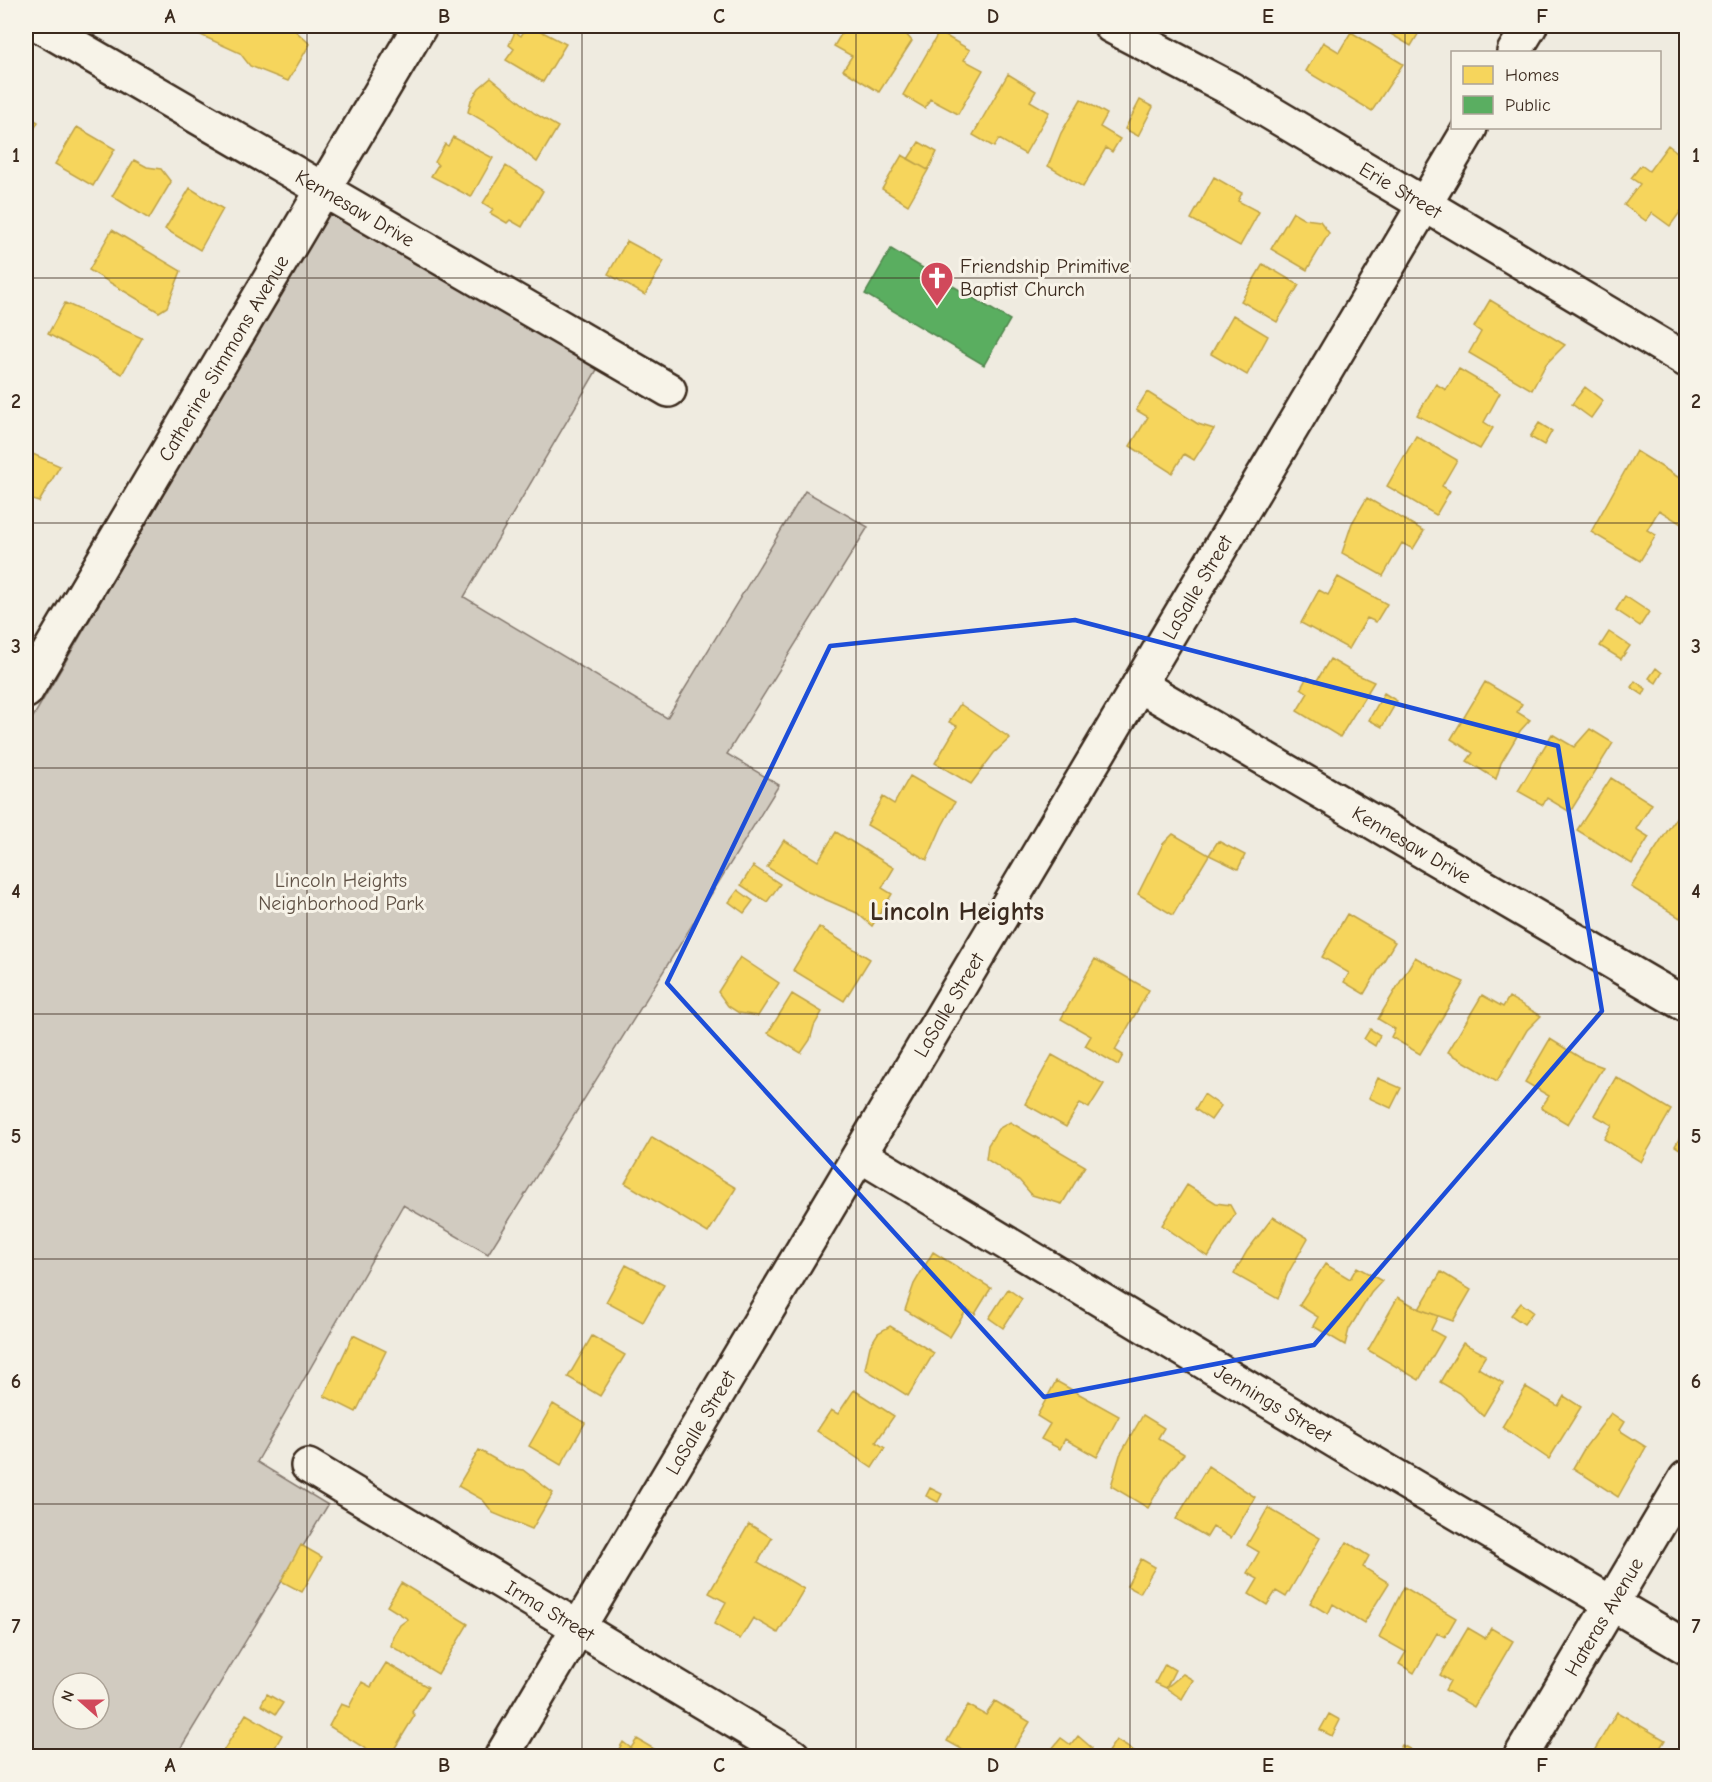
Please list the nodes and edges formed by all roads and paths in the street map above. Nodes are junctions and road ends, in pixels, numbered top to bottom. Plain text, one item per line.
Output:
1 (41, 26) edge
2 (420, 26) edge
3 (1111, 26) edge
4 (1530, 26) edge
5 (1515, 51) edge
6 (1469, 129) edge
7 (325, 188) junction
8 (1424, 204) junction
9 (1686, 360) edge
10 (669, 390) dead end
11 (30, 674) edge
12 (1139, 685) junction
13 (1686, 1005) edge
14 (860, 1155) junction
15 (308, 1466) dead end
16 (1686, 1478) edge
17 (1611, 1603) junction
18 (579, 1628) junction
19 (1686, 1647) edge
20 (502, 1756) edge
21 (792, 1756) edge
22 (1521, 1756) edge

1 - 7 street, Kennesaw Drive
2 - 7 street, Catherine Simmons Avenue
3 - 8 street, Erie Street
4 - 5 street
6 - 8 street, LaSalle Street
7 - 10 street, Kennesaw Drive
7 - 11 street, Catherine Simmons Avenue
8 - 9 street, Erie Street
8 - 12 street, LaSalle Street
12 - 13 street, Kennesaw Drive
12 - 14 street, LaSalle Street
14 - 17 street, Jennings Street
14 - 18 street, LaSalle Street
15 - 18 street, Irma Street
16 - 17 street, Hateras Avenue
17 - 19 street, Jennings Street
17 - 22 street, Hateras Avenue
18 - 20 street, LaSalle Street
18 - 21 street, Irma Street

